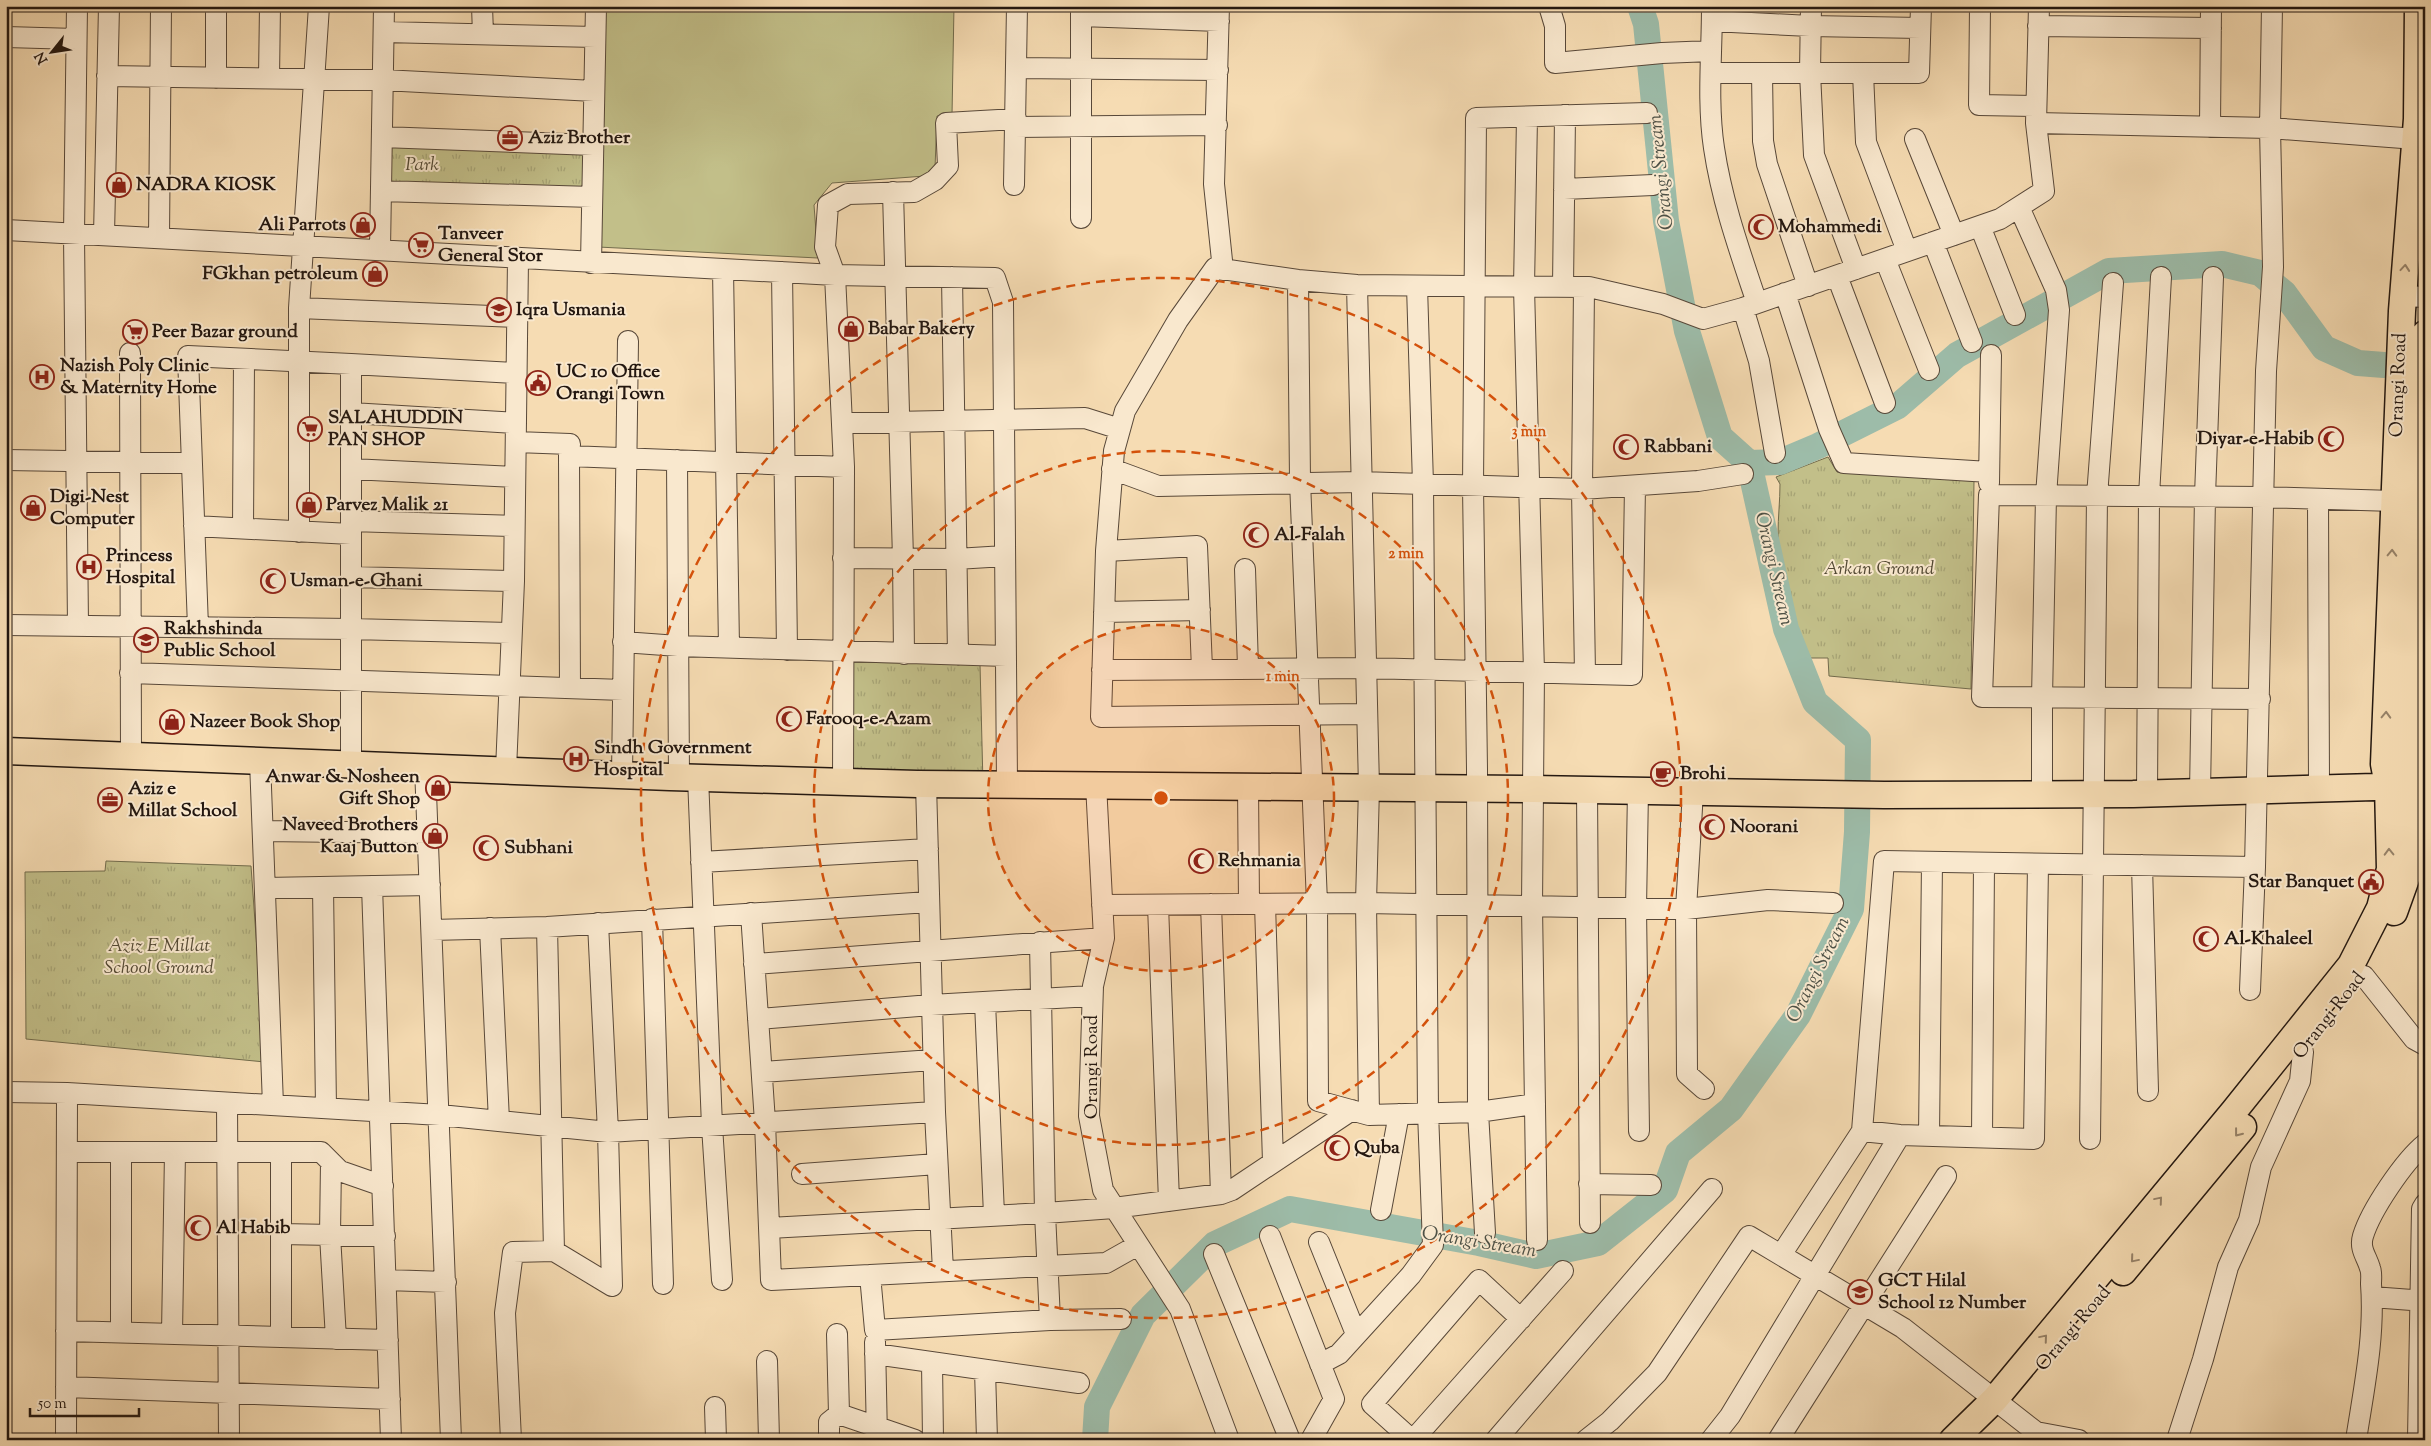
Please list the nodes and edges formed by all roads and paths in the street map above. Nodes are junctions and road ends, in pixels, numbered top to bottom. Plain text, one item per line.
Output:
1 (77, 6) edge
2 (108, 6) edge
3 (161, 6) edge
4 (216, 6) edge
5 (270, 6) edge
6 (319, 6) edge
7 (384, 6) edge
8 (482, 6) edge
9 (596, 6) edge
10 (1017, 6) edge
11 (1549, 6) edge
12 (1921, 6) edge
13 (1980, 6) edge
14 (2211, 6) edge
15 (2272, 6) edge
16 (2418, 6) edge
17 (1081, 11) edge
18 (1219, 14) edge
19 (1712, 14) edge
20 (1810, 16) edge
21 (2038, 16) edge
22 (1920, 28) junction
23 (2211, 28) junction
24 (384, 32) junction
25 (483, 34) junction
26 (6, 37) edge
27 (595, 37) junction
28 (76, 39) junction
29 (1711, 50) junction
30 (1016, 68) junction
31 (1080, 68) junction
32 (1218, 70) junction
33 (1711, 73) junction
34 (1762, 73) junction
35 (1810, 73) junction
36 (1863, 73) junction
37 (107, 76) junction
38 (160, 77) junction
39 (216, 78) junction
40 (269, 78) junction
41 (314, 79) junction
42 (383, 80) junction
43 (594, 91) junction
44 (1647, 113) dead end
45 (2036, 114) junction
46 (1565, 116) junction
47 (1527, 117) junction
48 (1016, 123) junction
49 (1217, 125) junction
50 (1080, 126) junction
51 (2210, 127) junction
52 (2270, 128) junction
53 (382, 137) junction
54 (1915, 139) dead end
55 (2416, 139) junction
56 (593, 145) junction
57 (1014, 185) dead end
58 (1653, 185) dead end
59 (1564, 189) junction
60 (381, 191) junction
61 (893, 192) junction
62 (592, 197) junction
63 (2019, 207) junction
64 (1081, 218) dead end
65 (1980, 226) junction
66 (6, 230) edge
67 (74, 234) junction
68 (104, 235) junction
69 (1954, 235) junction
70 (159, 238) junction
71 (1933, 242) junction
72 (303, 246) junction
73 (380, 249) junction
74 (1907, 251) junction
75 (518, 259) junction
76 (1885, 259) junction
77 (591, 262) junction
78 (723, 269) junction
79 (1856, 269) junction
80 (1223, 270) junction
81 (782, 272) junction
82 (835, 274) junction
83 (896, 276) junction
84 (1837, 276) junction
85 (952, 277) junction
86 (2213, 277) dead end
87 (2160, 278) dead end
88 (1298, 280) junction
89 (2113, 283) dead end
90 (1357, 285) junction
91 (1417, 286) junction
92 (1473, 286) junction
93 (1808, 286) junction
94 (1524, 287) junction
95 (1563, 287) junction
96 (1584, 287) junction
97 (1785, 293) junction
98 (2414, 297) edge
99 (1750, 306) junction
100 (299, 308) junction
101 (2015, 315) dead end
102 (517, 318) junction
103 (2425, 334) edge
104 (628, 341) dead end
105 (1972, 342) dead end
106 (130, 353) dead end
107 (1991, 355) dead end
108 (244, 359) junction
109 (298, 361) junction
110 (351, 364) junction
111 (1929, 370) dead end
112 (516, 373) junction
113 (1885, 403) dead end
114 (351, 413) junction
115 (1004, 420) junction
116 (954, 421) junction
117 (900, 422) junction
118 (842, 423) junction
119 (1120, 429) junction
120 (516, 432) junction
121 (1775, 454) dead end
122 (569, 456) junction
123 (625, 458) junction
124 (6, 460) edge
125 (677, 460) junction
126 (76, 461) junction
127 (129, 462) junction
128 (726, 462) junction
129 (192, 463) junction
130 (784, 465) junction
131 (844, 467) junction
132 (351, 469) junction
133 (1112, 469) junction
134 (1989, 472) junction
135 (1742, 474) dead end
136 (515, 477) junction
137 (1300, 481) junction
138 (1360, 482) junction
139 (1423, 484) junction
140 (1473, 486) junction
141 (1634, 486) junction
142 (1530, 489) junction
143 (1582, 489) junction
144 (1989, 495) junction
145 (2046, 496) junction
146 (2097, 496) junction
147 (2149, 496) junction
148 (2206, 496) junction
149 (2263, 497) junction
150 (2318, 499) junction
151 (2394, 501) junction
152 (194, 526) junction
153 (514, 526) junction
154 (243, 528) junction
155 (351, 528) junction
156 (299, 532) junction
157 (1106, 551) junction
158 (1005, 556) junction
159 (843, 558) junction
160 (903, 559) junction
161 (956, 559) junction
162 (1245, 569) dead end
163 (351, 577) junction
164 (514, 581) junction
165 (1200, 610) junction
166 (1104, 612) junction
167 (6, 625) edge
168 (78, 626) junction
169 (129, 626) junction
170 (198, 627) junction
171 (351, 629) junction
172 (512, 633) junction
173 (624, 642) junction
174 (678, 646) junction
175 (729, 647) junction
176 (787, 650) junction
177 (843, 652) junction
178 (904, 654) junction
179 (958, 655) junction
180 (1006, 656) junction
181 (1248, 668) junction
182 (1306, 668) junction
183 (1366, 668) junction
184 (1202, 669) junction
185 (1424, 669) junction
186 (1102, 670) junction
187 (1476, 671) junction
188 (1534, 672) junction
189 (130, 673) junction
190 (1585, 674) junction
191 (351, 680) junction
192 (509, 684) junction
193 (570, 687) junction
194 (623, 690) junction
195 (2042, 698) junction
196 (2094, 698) junction
197 (2148, 698) junction
198 (2202, 698) junction
199 (2260, 699) junction
200 (1367, 714) junction
201 (1308, 716) junction
202 (6, 751) edge
203 (131, 756) junction
204 (260, 761) junction
205 (351, 764) junction
206 (425, 767) junction
207 (506, 770) junction
208 (622, 775) junction
209 (689, 777) junction
210 (2394, 778) junction
211 (843, 782) junction
212 (926, 784) junction
213 (1007, 784) junction
214 (1096, 784) junction
215 (1248, 786) junction
216 (1312, 787) junction
217 (1369, 787) junction
218 (1425, 788) junction
219 (1477, 788) junction
220 (1532, 788) junction
221 (2319, 788) junction
222 (1587, 789) junction
223 (1638, 790) junction
224 (2256, 790) junction
225 (1693, 791) junction
226 (2200, 792) junction
227 (2147, 793) junction
228 (2042, 794) junction
229 (2094, 794) junction
230 (263, 831) junction
231 (428, 833) junction
232 (928, 848) junction
233 (701, 862) junction
234 (1932, 862) junction
235 (2419, 862) edge
236 (1984, 863) junction
237 (2038, 864) junction
238 (2092, 864) junction
239 (2142, 865) junction
240 (2255, 867) junction
241 (430, 885) junction
242 (372, 886) junction
243 (323, 887) junction
244 (265, 888) junction
245 (929, 902) junction
246 (1317, 903) junction
247 (1366, 903) junction
248 (1833, 903) dead end
249 (1211, 904) junction
250 (1257, 904) junction
251 (1426, 904) junction
252 (1102, 905) junction
253 (1158, 905) junction
254 (1478, 905) junction
255 (1532, 906) junction
256 (1587, 908) junction
257 (1636, 908) junction
258 (1686, 909) junction
259 (751, 913) junction
260 (704, 915) junction
261 (652, 919) junction
262 (598, 923) junction
263 (547, 927) junction
264 (490, 928) junction
265 (432, 930) junction
266 (1104, 938) junction
267 (1040, 942) junction
268 (929, 951) junction
269 (754, 964) junction
270 (2364, 976) junction
271 (2250, 990) dead end
272 (1092, 996) junction
273 (1041, 999) junction
274 (985, 1002) junction
275 (932, 1005) junction
276 (758, 1018) junction
277 (2425, 1045) edge
278 (2302, 1052) junction
279 (933, 1060) junction
280 (762, 1072) junction
281 (1704, 1088) dead end
282 (2148, 1091) dead end
283 (6, 1092) edge
284 (67, 1094) junction
285 (227, 1103) junction
286 (1535, 1104) junction
287 (272, 1105) junction
288 (326, 1108) junction
289 (381, 1111) junction
290 (934, 1112) junction
291 (1428, 1112) junction
292 (1478, 1112) junction
293 (1361, 1113) junction
294 (1398, 1114) junction
295 (440, 1115) junction
296 (499, 1121) junction
297 (765, 1122) junction
298 (552, 1126) junction
299 (712, 1126) junction
300 (658, 1129) junction
301 (1862, 1131) junction
302 (608, 1132) junction
303 (1639, 1132) dead end
304 (1900, 1135) junction
305 (1929, 1136) junction
306 (1982, 1137) junction
307 (2090, 1139) dead end
308 (2422, 1151) edge
309 (67, 1152) junction
310 (121, 1152) junction
311 (175, 1152) junction
312 (227, 1152) junction
313 (281, 1152) junction
314 (331, 1162) junction
315 (1273, 1162) junction
316 (937, 1164) junction
317 (802, 1174) dead end
318 (1946, 1176) dead end
319 (1590, 1184) junction
320 (1650, 1185) dead end
321 (383, 1186) junction
322 (1712, 1189) dead end
323 (1220, 1194) junction
324 (1169, 1201) junction
325 (2425, 1204) edge
326 (1114, 1208) junction
327 (1381, 1210) dead end
328 (1045, 1213) junction
329 (994, 1215) junction
330 (940, 1218) junction
331 (1590, 1223) dead end
332 (769, 1228) junction
333 (1485, 1233) dead end
334 (281, 1234) junction
335 (330, 1235) junction
336 (385, 1236) junction
337 (1270, 1236) dead end
338 (1537, 1240) dead end
339 (1319, 1242) dead end
340 (1138, 1245) junction
341 (554, 1251) junction
342 (1214, 1254) dead end
343 (1781, 1255) junction
344 (1048, 1266) junction
345 (943, 1271) junction
346 (1564, 1271) dead end
347 (870, 1275) junction
348 (1813, 1275) junction
349 (386, 1280) junction
350 (722, 1280) dead end
351 (446, 1282) junction
352 (663, 1284) dead end
353 (2372, 1296) junction
354 (2423, 1301) edge
355 (1864, 1305) junction
356 (1122, 1319) dead end
357 (1521, 1319) junction
358 (1050, 1320) junction
359 (875, 1330) junction
360 (66, 1331) junction
361 (121, 1332) junction
362 (172, 1334) junction
363 (837, 1334) dead end
364 (1356, 1334) junction
365 (227, 1337) junction
366 (281, 1337) junction
367 (336, 1339) junction
368 (388, 1340) junction
369 (875, 1354) junction
370 (767, 1361) dead end
371 (932, 1362) junction
372 (1320, 1364) junction
373 (985, 1370) junction
374 (1079, 1383) dead end
375 (66, 1387) junction
376 (228, 1392) junction
377 (390, 1399) junction
378 (2000, 1404) junction
379 (715, 1407) dead end
380 (839, 1414) junction
381 (876, 1432) edge
382 (2036, 1436) edge
383 (66, 1440) edge
384 (229, 1440) edge
385 (391, 1440) edge
386 (451, 1440) edge
387 (510, 1440) edge
388 (716, 1440) edge
389 (769, 1440) edge
390 (829, 1440) edge
391 (915, 1440) edge
392 (933, 1440) edge
393 (987, 1440) edge
394 (1229, 1440) edge
395 (1290, 1440) edge
396 (1311, 1440) edge
397 (1413, 1440) edge
398 (1496, 1440) edge
399 (1586, 1440) edge
400 (1711, 1440) edge
401 (1778, 1440) edge
402 (1953, 1440) edge
403 (1975, 1440) edge
404 (2079, 1440) edge
405 (2177, 1440) edge
406 (2356, 1440) edge
407 (2418, 1440) edge

1 - 28 street
2 - 37 street
3 - 38 street
4 - 39 street
5 - 40 street
6 - 41 street
7 - 24 street
8 - 25 street
9 - 27 street
10 - 30 street
11 - 29 street
12 - 22 street
13 - 45 street
14 - 23 street
15 - 52 street
16 - 55 main road, Orangi Road
17 - 18 street
17 - 31 street
18 - 32 street
19 - 20 street
19 - 29 street
20 - 22 street
20 - 35 street
21 - 23 street
21 - 45 street
22 - 36 street
23 - 51 street
24 - 25 street
24 - 42 street
25 - 27 street
26 - 28 street
27 - 43 street
28 - 67 street
29 - 33 street
30 - 31 street
30 - 48 street
31 - 32 street
31 - 50 street
32 - 49 street
33 - 34 street
33 - 99 street
34 - 35 street
34 - 93 street
35 - 36 street
35 - 79 street
36 - 74 street
37 - 38 street
37 - 68 street
38 - 39 street
38 - 70 street
39 - 40 street
40 - 41 street
41 - 42 street
41 - 72 street
42 - 43 street
42 - 53 street
43 - 56 street
44 - 46 street
45 - 51 street
45 - 63 street
46 - 47 street
46 - 59 street
47 - 92 street
47 - 94 street
48 - 50 street
48 - 57 street
48 - 61 street
49 - 50 street
49 - 80 street
50 - 64 street
51 - 52 street
52 - 55 street
52 - 149 street
53 - 56 street
53 - 60 street
54 - 69 street
98 -> 55 main road, Orangi Road
56 - 62 street
58 - 59 street
59 - 95 street
60 - 62 street
60 - 73 street
61 - 82 street
61 - 83 street
62 - 77 street
63 - 65 street
63 - 145 street
65 - 69 street
65 - 101 street
66 - 67 street
67 - 68 street
67 - 126 street
68 - 70 street
69 - 71 street
70 - 72 street
71 - 74 street
71 - 105 street
72 - 73 street
72 - 100 street
73 - 75 street
74 - 76 street
75 - 77 street
75 - 102 street
76 - 79 street
76 - 111 street
77 - 78 street
78 - 81 street
78 - 128 street
79 - 84 street
80 - 88 street
80 - 119 street
81 - 82 street
81 - 130 street
82 - 83 street
82 - 118 street
83 - 85 street
83 - 117 street
84 - 93 street
84 - 113 street
85 - 115 street
85 - 116 street
86 - 148 street
87 - 147 street
88 - 90 street
88 - 137 street
89 - 146 street
90 - 91 street
90 - 138 street
91 - 92 street
91 - 139 street
92 - 94 street
92 - 140 street
93 - 97 street
94 - 95 street
94 - 142 street
95 - 96 street
96 - 99 street
96 - 143 street
97 - 99 street
97 - 134 street
98 - 151 main road, Orangi Road
99 - 121 street
100 - 102 street
100 - 109 street
102 - 112 street
103 - 210 main road, Orangi Road
104 - 123 street
106 - 127 street
107 - 134 street
108 - 109 street
108 - 129 street
108 - 154 street
109 - 110 street
109 - 156 street
110 - 112 street
110 - 114 street
112 - 120 street
114 - 120 street
114 - 132 street
115 - 116 street
115 - 119 street
115 - 158 street
116 - 117 street
116 - 161 street
117 - 118 street
117 - 160 street
118 - 131 street
119 - 133 street
120 - 122 street
120 - 136 street
122 - 123 street
122 - 193 street
123 - 125 street
123 - 173 street
124 - 126 street
125 - 128 street
125 - 174 street
126 - 127 street
126 - 168 street
127 - 129 street
127 - 169 street
128 - 130 street
128 - 175 street
129 - 152 street
130 - 131 street
130 - 176 street
131 - 159 street
132 - 136 street
132 - 155 street
133 - 137 street
133 - 157 street
134 - 144 street
135 - 141 street
136 - 153 street
137 - 138 street
137 - 182 street
138 - 139 street
138 - 183 street
139 - 140 street
139 - 185 street
140 - 142 street
140 - 187 street
141 - 143 street
141 - 190 street
142 - 143 street
142 - 188 street
143 - 190 street
144 - 145 street
144 - 195 street
145 - 146 street
145 - 195 street
146 - 147 street
146 - 196 street
147 - 148 street
147 - 197 street
148 - 149 street
148 - 198 street
149 - 150 street
149 - 199 street
150 - 151 street
150 - 221 street
210 -> 151 main road, Orangi Road
152 - 154 street
152 - 170 street
153 - 155 street
153 - 164 street
154 - 156 street
155 - 156 street
155 - 163 street
157 - 165 street
157 - 166 street
158 - 161 street
158 - 180 street
159 - 160 street
159 - 177 street
160 - 161 street
160 - 178 street
161 - 179 street
162 - 181 street
163 - 164 street
163 - 171 street
164 - 172 street
165 - 166 street
165 - 184 street
166 - 186 street
167 - 168 street
168 - 169 street
169 - 170 street
169 - 189 street
170 - 171 street
171 - 172 street
171 - 191 street
172 - 192 street
173 - 174 street
173 - 194 street
174 - 175 street
174 - 209 street
175 - 176 street
176 - 177 street
177 - 178 street
177 - 211 street
178 - 179 street
179 - 180 street
180 - 213 street
181 - 182 street
181 - 184 street
182 - 183 street
182 - 201 street
183 - 185 street
183 - 200 street
184 - 186 street
185 - 187 street
185 - 218 street
186 - 201 street
187 - 188 street
187 - 219 street
188 - 190 street
188 - 220 street
189 - 191 street
189 - 203 street
191 - 192 street
191 - 205 street
192 - 193 street
192 - 207 street
193 - 194 street
194 - 208 street
195 - 196 street
195 - 228 street
196 - 197 street
196 - 229 street
197 - 198 street
197 - 227 street
198 - 199 street
198 - 226 street
199 - 224 street
200 - 201 street
200 - 217 street
201 - 216 street
202 - 203 main road
203 - 204 main road
204 - 205 main road
204 - 230 street
205 - 206 main road
206 - 207 main road
206 - 231 street
207 - 208 main road
208 - 209 main road
209 - 211 main road
209 - 233 street
210 - 221 main road
210 - 235 main road, Orangi Road
378 -> 210 main road
211 - 212 main road
212 - 213 main road
212 - 232 street
213 - 214 main road
214 - 215 main road
214 - 252 street, Orangi Road
215 - 216 main road
215 - 250 street
216 - 217 main road
216 - 246 street
217 - 218 main road
217 - 247 street
218 - 219 main road
218 - 251 street
219 - 220 main road
219 - 254 street
220 - 222 main road
220 - 255 street
221 - 224 main road
222 - 223 main road
222 - 256 street
223 - 225 main road
223 - 257 street
224 - 226 main road
224 - 240 street
225 - 228 main road
225 - 258 street
226 - 227 main road
227 - 229 main road
228 - 229 main road
229 - 238 street
230 - 231 street
230 - 244 street
231 - 241 street
232 - 233 street
232 - 245 street
233 - 260 street
234 - 236 street
234 - 301 street
234 - 305 street
235 - 270 main road, Orangi Road
236 - 237 street
236 - 306 street
237 - 238 street
237 - 306 street
238 - 239 street
238 - 307 street
239 - 240 street
239 - 282 street
240 - 271 street
241 - 242 street
241 - 265 street
242 - 243 street
242 - 289 street
243 - 244 street
243 - 288 street
244 - 287 street
245 - 259 street
245 - 268 street
246 - 247 street
246 - 250 street
246 - 293 street
247 - 251 street
247 - 293 street
248 - 258 street
249 - 250 street
249 - 253 street
249 - 323 street
250 - 315 street
251 - 254 street
251 - 291 street
252 - 253 street
252 - 266 street, Orangi Road
253 - 324 street
254 - 255 street
254 - 292 street
255 - 256 street
255 - 286 street
256 - 257 street
256 - 319 street
257 - 258 street
257 - 303 street
258 - 281 street
259 - 260 street
259 - 269 street
260 - 261 street
260 - 299 street
261 - 262 street
261 - 300 street
262 - 263 street
262 - 302 street
263 - 264 street
263 - 298 street
264 - 265 street
264 - 296 street
265 - 295 street
266 - 267 street
266 - 272 street, Orangi Road
267 - 268 street
267 - 273 street
268 - 269 street
268 - 275 street
269 - 276 street
270 - 277 street
270 - 278 main road, Orangi Road
272 - 273 street
272 - 326 street, Orangi Road
273 - 274 street
273 - 328 street
274 - 275 street
274 - 329 street
275 - 276 street
275 - 279 street
276 - 280 street
278 -> 378 main road, Orangi Road
278 - 405 street
279 - 280 street
279 - 290 street
280 - 297 street
283 - 284 street
284 - 285 street
284 - 309 street
285 - 287 street
285 - 312 street
286 - 292 street
286 - 338 street
287 - 288 street
288 - 289 street
289 - 295 street
289 - 321 street
290 - 297 street
290 - 316 street
291 - 292 street
291 - 294 street
291 - 364 street
292 - 333 street
293 - 294 street
293 - 315 street
294 - 327 street
295 - 296 street
295 - 351 street
296 - 298 street
297 - 299 street
297 - 332 street
298 - 302 street
298 - 341 street
299 - 300 street
299 - 350 street
300 - 302 street
300 - 352 street
301 - 304 street
301 - 343 street
302 - 341 street
304 - 305 street
304 - 348 street
305 - 306 street
308 - 353 street
309 - 310 street
309 - 360 street
310 - 311 street
310 - 361 street
311 - 312 street
311 - 362 street
312 - 313 street
312 - 365 street
313 - 314 street
313 - 334 street
314 - 321 street
314 - 335 street
315 - 323 street
316 - 317 street
316 - 330 street
318 - 355 street
319 - 320 street
319 - 331 street
321 - 336 street
322 - 398 street
323 - 324 street
324 - 326 street
325 - 354 street
326 - 328 street
326 - 340 street, Orangi Road
328 - 329 street
328 - 344 street
329 - 330 street
330 - 332 street
330 - 345 street
332 - 347 street
334 - 335 street
334 - 366 street
335 - 336 street
335 - 367 street
336 - 349 street
337 - 372 street
339 - 364 street
340 - 344 street
340 - 394 street, Orangi Road
341 - 387 street
342 - 395 street
343 - 348 street
343 - 399 street
344 - 345 street
344 - 358 street
345 - 347 street
346 - 357 street
347 - 359 street
348 - 355 street
348 - 400 street
349 - 351 street
349 - 368 street
351 - 386 street
353 - 354 street
353 - 406 street
354 - 407 street
355 - 378 street
355 - 401 street
356 - 358 street
357 - 397 street
357 - 397 street
358 - 359 street
359 - 369 street
360 - 361 street
360 - 375 street
361 - 362 street
362 - 365 street
363 - 380 street
364 - 372 street
365 - 366 street
365 - 376 street
366 - 367 street
367 - 368 street
368 - 377 street
369 - 371 street
369 - 381 street
370 - 389 street
371 - 373 street
371 - 392 street
372 - 396 street
373 - 374 street
373 - 393 street
375 - 376 street
375 - 383 street
376 - 377 street
376 - 384 street
377 - 385 street
378 - 382 street
378 - 402 main road
378 - 403 main road, Orangi Road
379 - 388 street
380 - 381 street
380 - 390 street
381 - 391 street
382 - 404 street

